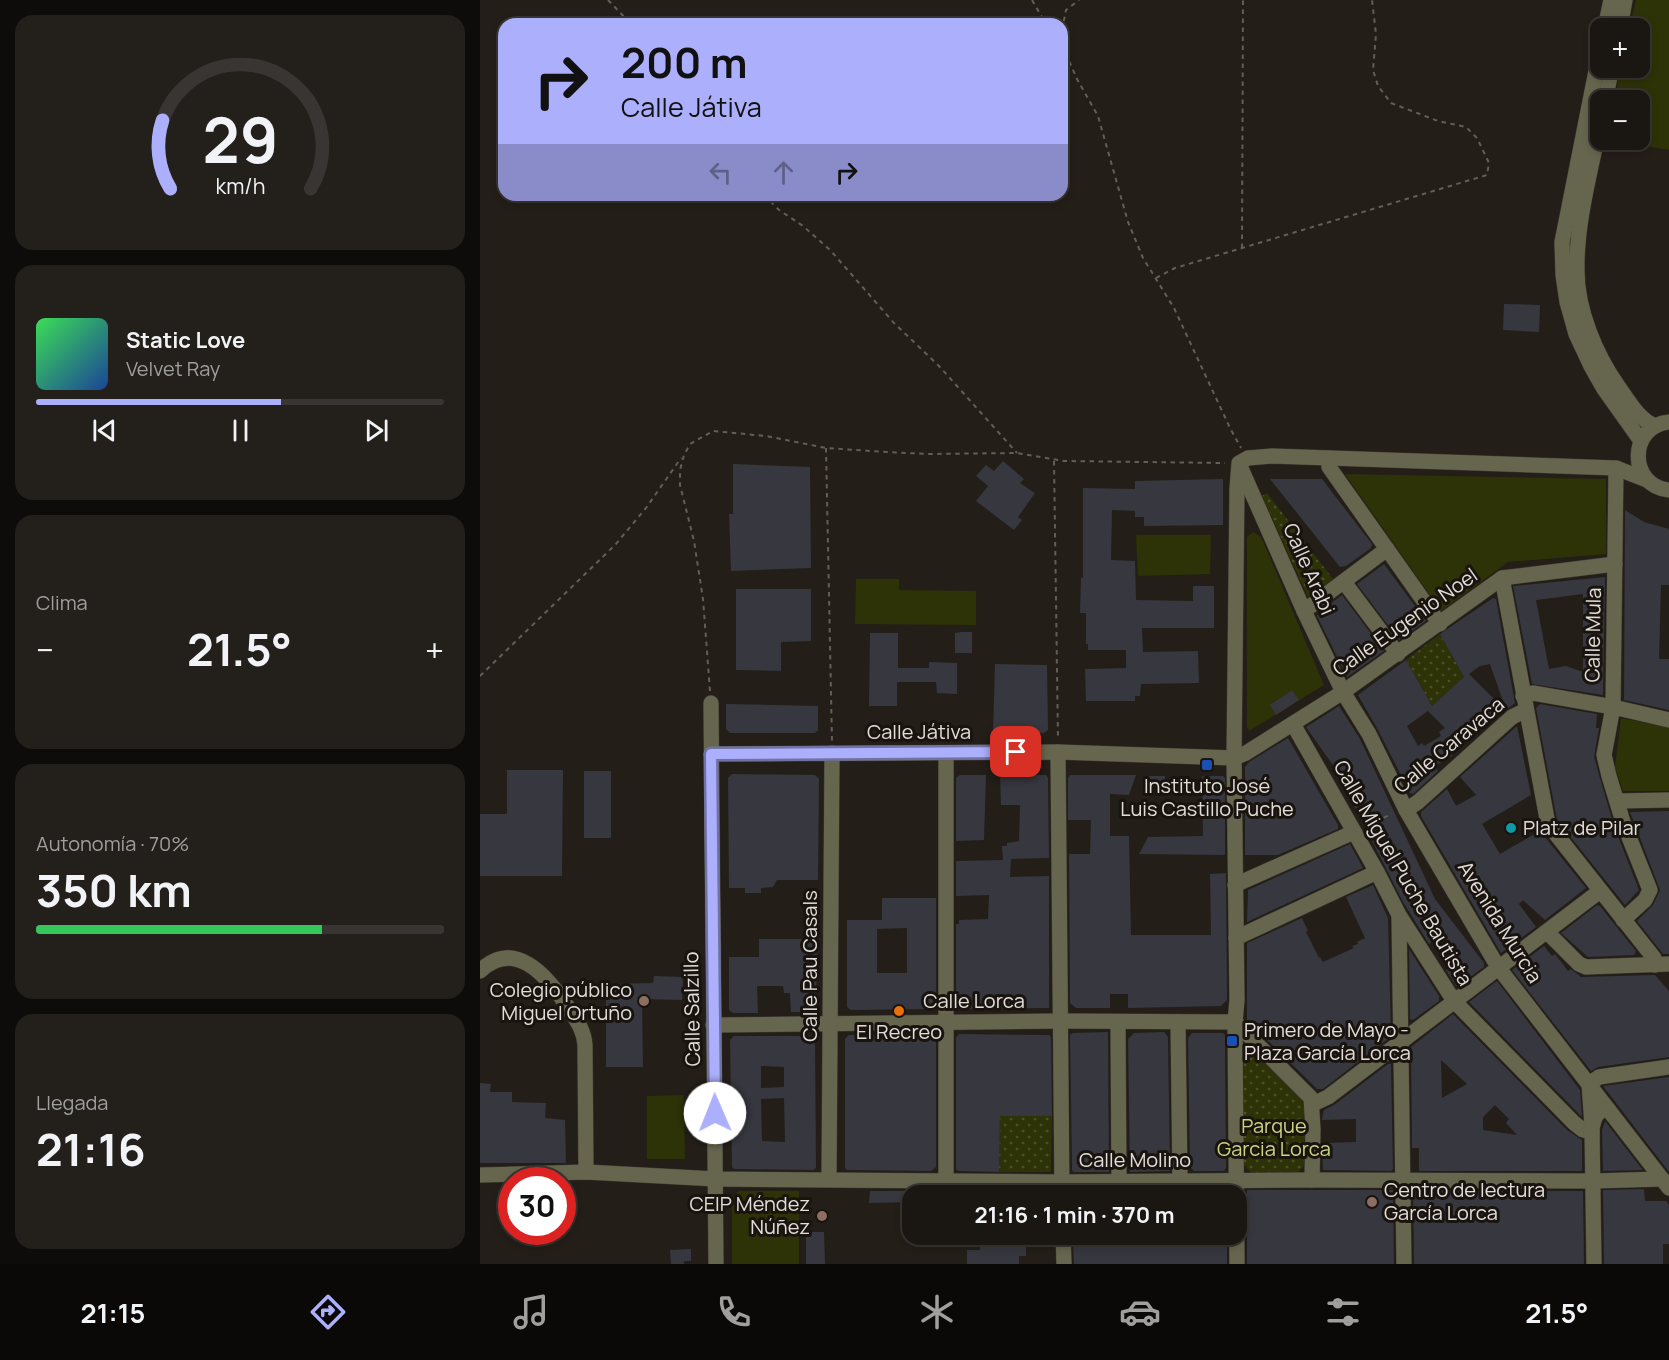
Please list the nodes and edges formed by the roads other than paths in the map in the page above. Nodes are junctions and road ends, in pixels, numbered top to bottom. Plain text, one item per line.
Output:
1 (1611, 0) edge
2 (1625, 0) edge
3 (1607, 18) edge
4 (1622, 18) edge
5 (1595, 78) edge
6 (1595, 150) edge
7 (1662, 424) edge
8 (1639, 448) junction
9 (1328, 458) junction
10 (1243, 460) junction
11 (1616, 468) junction
12 (1647, 480) junction
13 (1669, 490) edge
14 (1387, 549) junction
15 (1615, 564) junction
16 (1502, 578) junction
17 (1344, 582) junction
18 (1304, 611) junction
19 (1440, 624) junction
20 (1398, 654) junction
21 (1343, 692) junction
22 (711, 703) road end
23 (1524, 703) junction
24 (1613, 707) junction
25 (1669, 720) edge
26 (1293, 724) junction
27 (1058, 752) junction
28 (832, 753) junction
29 (946, 753) junction
30 (711, 754) junction
31 (1234, 758) junction
32 (1669, 800) edge
33 (1617, 801) junction
34 (1406, 810) junction
35 (1354, 832) junction
36 (1377, 872) junction
37 (1235, 885) junction
38 (1600, 891) junction
39 (1399, 915) junction
40 (1623, 920) junction
41 (1546, 932) junction
42 (1236, 938) junction
43 (1662, 964) edge
44 (1498, 967) junction
45 (480, 971) edge
46 (1454, 1001) junction
47 (1060, 1021) junction
48 (946, 1022) junction
49 (1178, 1022) junction
50 (1235, 1022) junction
51 (831, 1023) junction
52 (1118, 1023) junction
53 (713, 1025) junction
54 (1400, 1042) junction
55 (1669, 1067) edge
56 (1588, 1084) junction
57 (1313, 1104) junction
58 (1608, 1109) junction
59 (1592, 1131) junction
60 (586, 1172) junction
61 (480, 1175) edge
62 (829, 1178) junction
63 (716, 1179) junction
64 (1237, 1180) junction
65 (1312, 1180) junction
66 (1402, 1180) junction
67 (946, 1181) junction
68 (1119, 1181) junction
69 (1180, 1181) junction
70 (1593, 1181) junction
71 (1666, 1183) edge
72 (1004, 1185) edge
73 (1062, 1185) edge
74 (1090, 1185) edge
75 (1063, 1245) edge
76 (716, 1264) edge
77 (1064, 1264) edge
78 (1237, 1264) edge
79 (1404, 1264) edge
80 (1594, 1264) edge

1 - 3 street
2 - 4 street
5 - 8 street
6 - 7 street
7 - 8 street
8 - 11 street
8 - 12 street
9 - 10 street
9 - 11 street
9 - 14 street
10 - 18 street, Calle Arabi
10 - 31 street
11 - 12 street
11 - 15 street, Calle Mula
12 - 13 street
14 - 17 street
14 - 19 street
15 - 16 street, Calle Eugenio Noel
15 - 24 street, Calle Mula
16 - 19 street, Calle Eugenio Noel
16 - 23 street
17 - 18 street
17 - 20 street
18 - 21 street, Calle Arabi
19 - 20 street, Calle Eugenio Noel
20 - 21 street, Calle Eugenio Noel
21 - 26 street, Calle Eugenio Noel
21 - 34 street, Avenida Murcia
22 - 30 street, Calle Salzillo
23 - 24 street
23 - 34 street, Calle Caravaca
23 - 38 street
24 - 25 street
24 - 33 street, Calle Mula
26 - 31 street, Calle Eugenio Noel
26 - 35 street, Calle Miguel Puche Bautista
27 - 29 street, Calle Játiva
27 - 31 street, Calle Játiva
27 - 47 street
28 - 29 street, Calle Játiva
28 - 30 street, Calle Játiva
28 - 51 street, Calle Pau Casals
29 - 48 street
30 - 53 street, Calle Salzillo
31 - 37 street
32 - 33 street
33 - 40 street, Calle Mula
34 - 44 street, Avenida Murcia
35 - 36 street, Calle Miguel Puche Bautista
35 - 37 street
36 - 39 street, Calle Miguel Puche Bautista
36 - 42 street
37 - 42 street
38 - 40 street
38 - 41 street
39 - 46 street, Calle Miguel Puche Bautista
39 - 54 street
40 - 43 street
41 - 43 street
41 - 44 street
42 - 50 street
44 - 46 street
44 - 56 street, Avenida Murcia
45 - 60 street
46 - 54 street
46 - 59 street, Calle Miguel Puche Bautista
47 - 48 street, Calle Lorca
47 - 52 street, Calle Lorca
47 - 73 street
48 - 51 street, Calle Lorca
48 - 67 street
49 - 50 street, Calle Lorca
49 - 52 street, Calle Lorca
49 - 69 street
50 - 57 street
50 - 64 street
51 - 53 street, Calle Lorca
51 - 62 street, Calle Pau Casals
52 - 68 street
53 - 63 street, Calle Salzillo
54 - 57 street
54 - 66 street
55 - 56 street
56 - 58 street, Avenida Murcia
56 - 59 street
57 - 65 street
58 - 59 street
58 - 71 street, Avenida Murcia
59 - 70 street
60 - 61 street, Calle Molino
60 - 63 street, Calle Molino
62 - 63 street, Calle Molino
62 - 67 street, Calle Molino
63 - 76 street, Calle Salzillo
64 - 65 street, Calle Molino
64 - 69 street, Calle Molino
64 - 78 street
65 - 66 street, Calle Molino
66 - 70 street, Calle Molino
66 - 79 street
67 - 72 street, Calle Molino
68 - 69 street, Calle Molino
68 - 74 street, Calle Molino
70 - 71 street, Calle Molino
70 - 80 street
75 - 77 street

